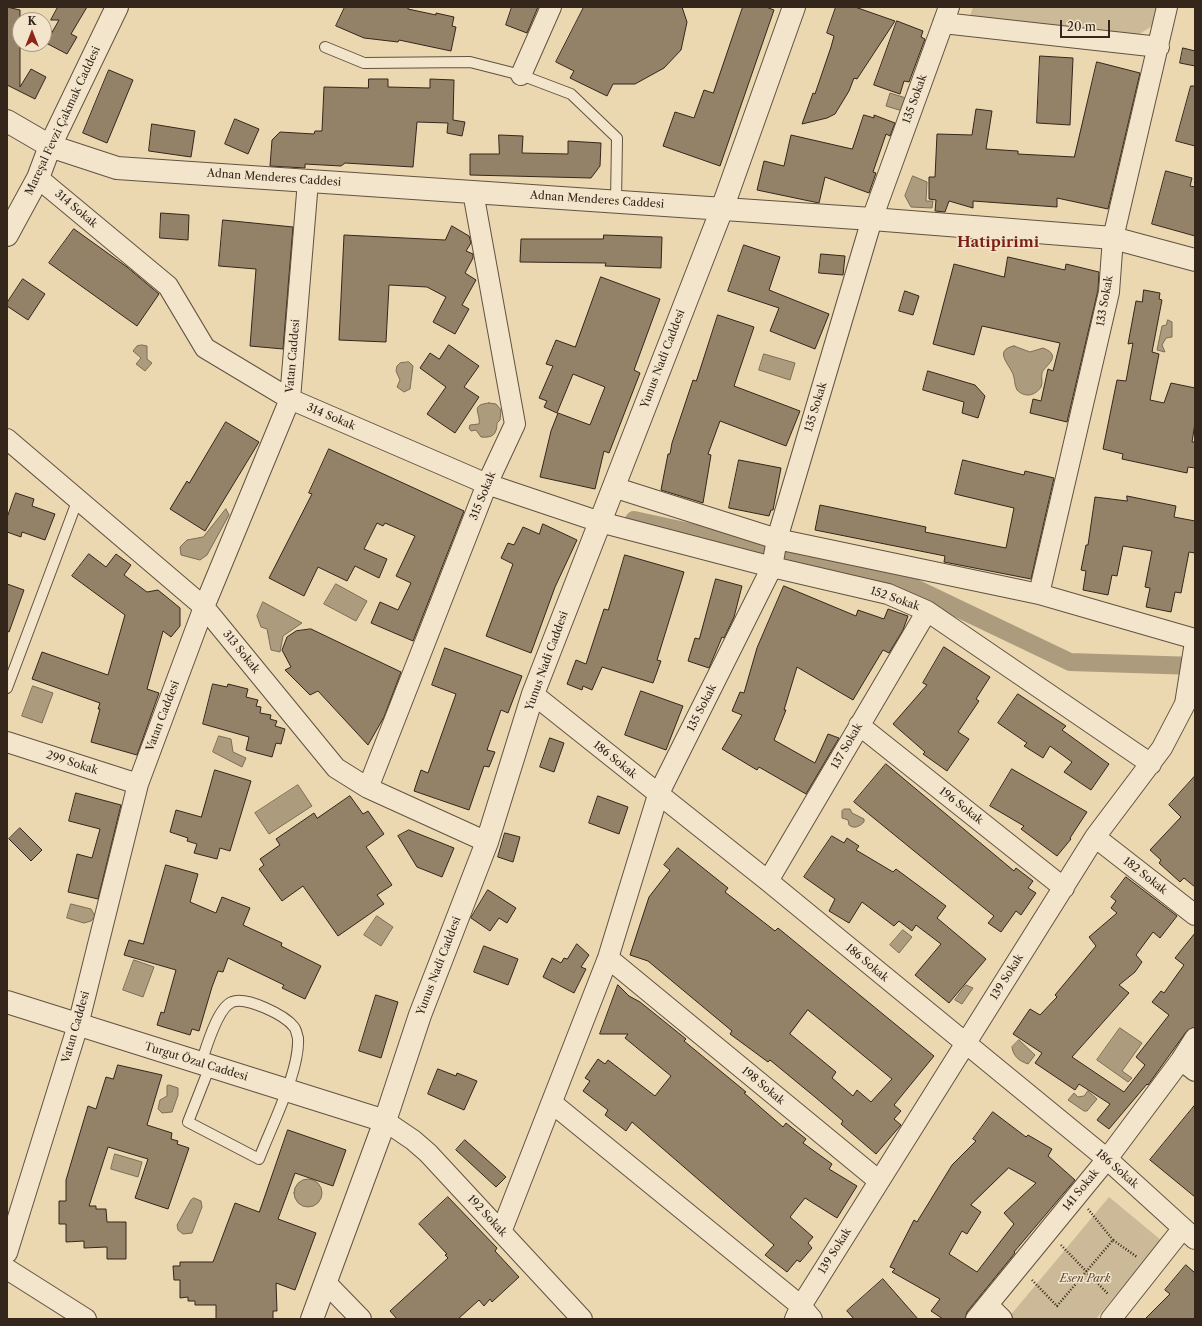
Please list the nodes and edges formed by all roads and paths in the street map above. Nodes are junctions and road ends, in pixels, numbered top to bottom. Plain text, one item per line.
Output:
1 (118, 7) edge
2 (551, 7) edge
3 (794, 7) edge
4 (1167, 7) edge
5 (946, 15) edge
6 (325, 46) dead end
7 (1158, 47) junction
8 (521, 75) junction
9 (7, 121) edge
10 (50, 146) junction
11 (38, 178) junction
12 (308, 181) junction
13 (473, 192) junction
14 (616, 202) junction
15 (722, 209) junction
16 (872, 219) junction
17 (7, 235) edge
18 (1114, 238) junction
19 (1195, 260) edge
20 (290, 399) junction
21 (7, 439) edge
22 (487, 484) junction
23 (613, 486) junction
24 (78, 499) junction
25 (600, 522) junction
26 (775, 552) junction
27 (1039, 594) junction
28 (204, 607) junction
29 (927, 611) junction
30 (1195, 639) edge
31 (1195, 642) edge
32 (7, 688) edge
33 (534, 694) junction
34 (859, 725) junction
35 (7, 742) edge
36 (1151, 764) junction
37 (138, 784) junction
38 (368, 788) junction
39 (658, 795) junction
40 (1096, 837) junction
41 (487, 842) junction
42 (768, 881) junction
43 (1064, 888) junction
44 (1195, 915) edge
45 (608, 958) junction
46 (7, 1002) edge
47 (78, 1025) junction
48 (1195, 1038) edge
49 (964, 1044) junction
50 (206, 1065) junction
51 (1188, 1065) edge
52 (286, 1090) junction
53 (552, 1103) junction
54 (385, 1121) junction
55 (1107, 1159) junction
56 (878, 1181) junction
57 (1075, 1198) junction
58 (501, 1232) junction
59 (1048, 1232) junction
60 (1189, 1233) edge
61 (1113, 1240) junction
62 (7, 1253) edge
63 (1019, 1267) junction
64 (1152, 1267) junction
65 (7, 1269) edge
66 (1086, 1271) junction
67 (326, 1283) junction
68 (982, 1312) edge
69 (1116, 1313) edge
70 (802, 1315) edge
71 (86, 1319) edge
72 (312, 1319) edge
73 (362, 1319) edge
74 (582, 1319) edge
75 (1002, 1319) edge

1 - 10 street, Mareşal Fevzi Çakmak Caddesi
2 - 8 street
3 - 15 street, Yunus Nadi Caddesi
4 - 7 street, 133 Sokak
5 - 7 street
5 - 16 street, 135 Sokak
6 - 8 lane
7 - 18 street, 133 Sokak
8 - 14 lane
9 - 10 street, Adnan Menderes Caddesi
10 - 11 street, Mareşal Fevzi Çakmak Caddesi
10 - 12 street, Adnan Menderes Caddesi
11 - 17 street, Mareşal Fevzi Çakmak Caddesi
11 - 20 street, 314 Sokak
12 - 13 street, Adnan Menderes Caddesi
12 - 20 street, Vatan Caddesi
13 - 14 street, Adnan Menderes Caddesi
13 - 22 street, 315 Sokak
14 - 15 street, Adnan Menderes Caddesi
15 - 16 street, Adnan Menderes Caddesi
15 - 23 street, Yunus Nadi Caddesi
16 - 18 street, Adnan Menderes Caddesi
16 - 26 street, 135 Sokak
18 - 19 street, Adnan Menderes Caddesi
18 - 27 street, 133 Sokak
20 - 22 street, 314 Sokak
20 - 28 street, Vatan Caddesi
21 - 24 street, 313 Sokak
22 - 25 street, 314 Sokak
22 - 38 street, 315 Sokak
23 - 25 street, Yunus Nadi Caddesi
23 - 26 street, 152 Sokak
24 - 28 street, 313 Sokak
24 - 32 lane
25 - 26 street, 152 Sokak
25 - 33 street, Yunus Nadi Caddesi
26 - 27 street, 152 Sokak
26 - 29 street, 152 Sokak
26 - 39 street, 135 Sokak
27 - 30 street, 152 Sokak
28 - 37 street, Vatan Caddesi
28 - 38 street, 313 Sokak
29 - 34 street, 137 Sokak
29 - 36 street, 152 Sokak
31 - 36 street, 139 Sokak
33 - 39 street, 186 Sokak
33 - 41 street, Yunus Nadi Caddesi
34 - 42 street, 137 Sokak
34 - 43 street, 196 Sokak
35 - 37 street, 299 Sokak
36 - 40 street, 139 Sokak
37 - 47 street, Vatan Caddesi
38 - 41 street, 313 Sokak
39 - 42 street, 186 Sokak
39 - 45 street, 135 Sokak
40 - 43 street, 139 Sokak
40 - 44 street, 182 Sokak
41 - 54 street, Yunus Nadi Caddesi
42 - 49 street, 186 Sokak
43 - 49 street, 139 Sokak
45 - 53 street, 135 Sokak
45 - 56 street, 198 Sokak
46 - 47 street, Turgut Özal Caddesi
47 - 50 street, Turgut Özal Caddesi
47 - 62 street, Vatan Caddesi
48 - 51 street, 141 Sokak
49 - 55 street, 186 Sokak
49 - 56 street, 139 Sokak
50 - 52 street, Turgut Özal Caddesi
50 - 52 lane
50 - 52 lane
51 - 55 street, 141 Sokak
52 - 54 street, Turgut Özal Caddesi
53 - 58 street, 135 Sokak
53 - 70 street
54 - 58 street, 192 Sokak
54 - 67 street, Yunus Nadi Caddesi
55 - 57 street, 141 Sokak
55 - 60 street, 186 Sokak
56 - 70 street, 139 Sokak
57 - 59 street, 141 Sokak
57 - 61 path
58 - 74 street, 192 Sokak
59 - 63 street, 141 Sokak
59 - 66 path
60 - 64 street
61 - 64 path
61 - 66 path
63 - 66 path
63 - 68 street, 141 Sokak
64 - 69 street
65 - 71 street
66 - 69 path
67 - 72 street, Yunus Nadi Caddesi
67 - 73 street
68 - 75 street

